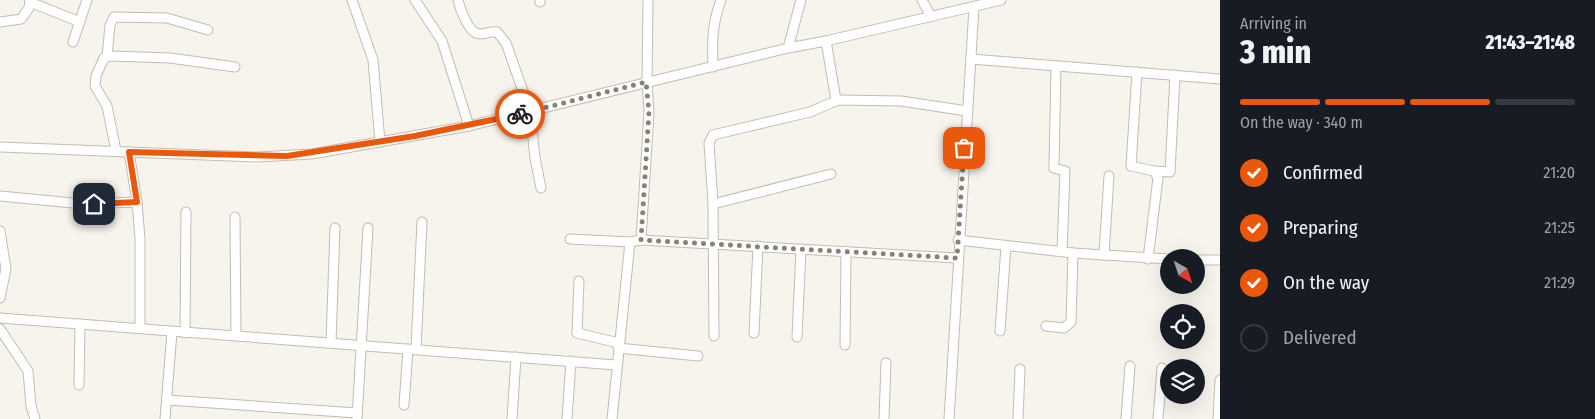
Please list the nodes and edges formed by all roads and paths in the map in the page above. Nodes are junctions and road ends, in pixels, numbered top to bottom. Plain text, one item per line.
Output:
1 (87, 0) edge
2 (352, 0) edge
3 (415, 0) edge
4 (458, 0) edge
5 (648, 0) edge
6 (721, 0) edge
7 (802, 0) edge
8 (922, 0) edge
9 (30, 1) edge
10 (997, 1) edge
11 (974, 7) junction
12 (931, 17) junction
13 (0, 22) edge
14 (80, 22) junction
15 (208, 30) dead end
16 (826, 41) junction
17 (74, 42) dead end
18 (788, 48) junction
19 (107, 57) junction
20 (971, 59) junction
21 (1056, 66) junction
22 (235, 67) dead end
23 (713, 67) junction
24 (1137, 72) junction
25 (1175, 75) junction
26 (1220, 79) edge
27 (646, 82) junction
28 (836, 100) junction
29 (530, 111) junction
30 (966, 111) junction
31 (469, 126) junction
32 (380, 142) junction
33 (0, 147) edge
34 (116, 151) junction
35 (129, 152) junction
36 (1154, 171) junction
37 (831, 174) dead end
38 (1109, 176) dead end
39 (541, 188) dead end
40 (0, 196) edge
41 (137, 202) junction
42 (713, 204) junction
43 (186, 212) dead end
44 (235, 217) dead end
45 (422, 222) dead end
46 (336, 228) dead end
47 (368, 228) dead end
48 (0, 232) edge
49 (570, 239) dead end
50 (641, 240) junction
51 (958, 240) junction
52 (630, 242) junction
53 (712, 243) junction
54 (758, 246) junction
55 (1006, 246) junction
56 (801, 249) junction
57 (846, 251) junction
58 (1062, 251) junction
59 (1073, 253) junction
60 (1104, 255) junction
61 (957, 258) junction
62 (1148, 259) junction
63 (1160, 259) edge
64 (1205, 260) edge
65 (1220, 260) edge
66 (579, 281) dead end
67 (0, 298) edge
68 (0, 318) edge
69 (80, 324) junction
70 (1046, 326) dead end
71 (140, 328) junction
72 (0, 329) edge
73 (1000, 331) dead end
74 (172, 332) junction
75 (186, 333) junction
76 (754, 333) dead end
77 (236, 336) junction
78 (714, 336) dead end
79 (797, 337) dead end
80 (331, 342) junction
81 (362, 345) junction
82 (619, 345) junction
83 (845, 345) dead end
84 (412, 349) junction
85 (698, 356) dead end
86 (516, 357) junction
87 (571, 361) junction
88 (886, 363) dead end
89 (616, 365) junction
90 (1130, 366) dead end
91 (1020, 369) dead end
92 (1220, 380) edge
93 (79, 385) dead end
94 (1160, 394) edge
95 (167, 400) junction
96 (404, 405) dead end
97 (1219, 414) edge
98 (357, 416) edge
99 (35, 419) edge
100 (165, 419) edge
101 (512, 419) edge
102 (567, 419) edge
103 (612, 419) edge
104 (884, 419) edge
105 (949, 419) edge
106 (1018, 419) edge
107 (1126, 419) edge
108 (1158, 419) edge

1 - 14 street
2 - 32 street
3 - 31 street
4 - 29 street
5 - 27 street
6 - 23 street
7 - 18 street
8 - 12 street
9 - 13 street
9 - 14 street
10 - 11 street
11 - 12 street
11 - 20 street
12 - 16 street
14 - 17 street
15 - 19 street
16 - 18 street
16 - 28 street
18 - 23 street
19 - 22 street
19 - 34 street
20 - 21 street
20 - 30 street
21 - 24 street
21 - 58 street
23 - 27 street
24 - 25 street
24 - 36 street
25 - 26 street
25 - 36 street
27 - 29 street
27 - 50 street
28 - 30 street
28 - 42 street
29 - 31 street
29 - 39 street
30 - 51 street
31 - 32 street
32 - 35 street
33 - 34 street
34 - 35 street
35 - 41 street
36 - 62 street
37 - 42 street
38 - 60 street
40 - 41 street
41 - 71 street
42 - 53 street
43 - 75 street
44 - 77 street
45 - 84 street
46 - 80 street
47 - 81 street
48 - 67 street
49 - 52 street
50 - 52 street
50 - 53 street
51 - 55 street
51 - 61 street
52 - 82 street
53 - 54 street
53 - 78 street
54 - 56 street
54 - 76 street
55 - 58 street
55 - 73 street
56 - 57 street
56 - 79 street
57 - 61 street
57 - 83 street
58 - 59 street
59 - 60 street
59 - 70 street
60 - 62 street
61 - 105 street
62 - 63 street
64 - 65 street
66 - 82 street
68 - 69 street
69 - 71 street
69 - 93 street
71 - 74 street
72 - 99 street
74 - 75 street
74 - 95 street
75 - 77 street
77 - 80 street
80 - 81 street
81 - 84 street
81 - 98 street
82 - 85 street
82 - 89 street
84 - 86 street
84 - 96 street
86 - 87 street
86 - 101 street
87 - 89 street
87 - 102 street
88 - 104 street
89 - 103 street
90 - 107 street
91 - 106 street
92 - 97 street
94 - 108 street
95 - 98 street
95 - 100 street

